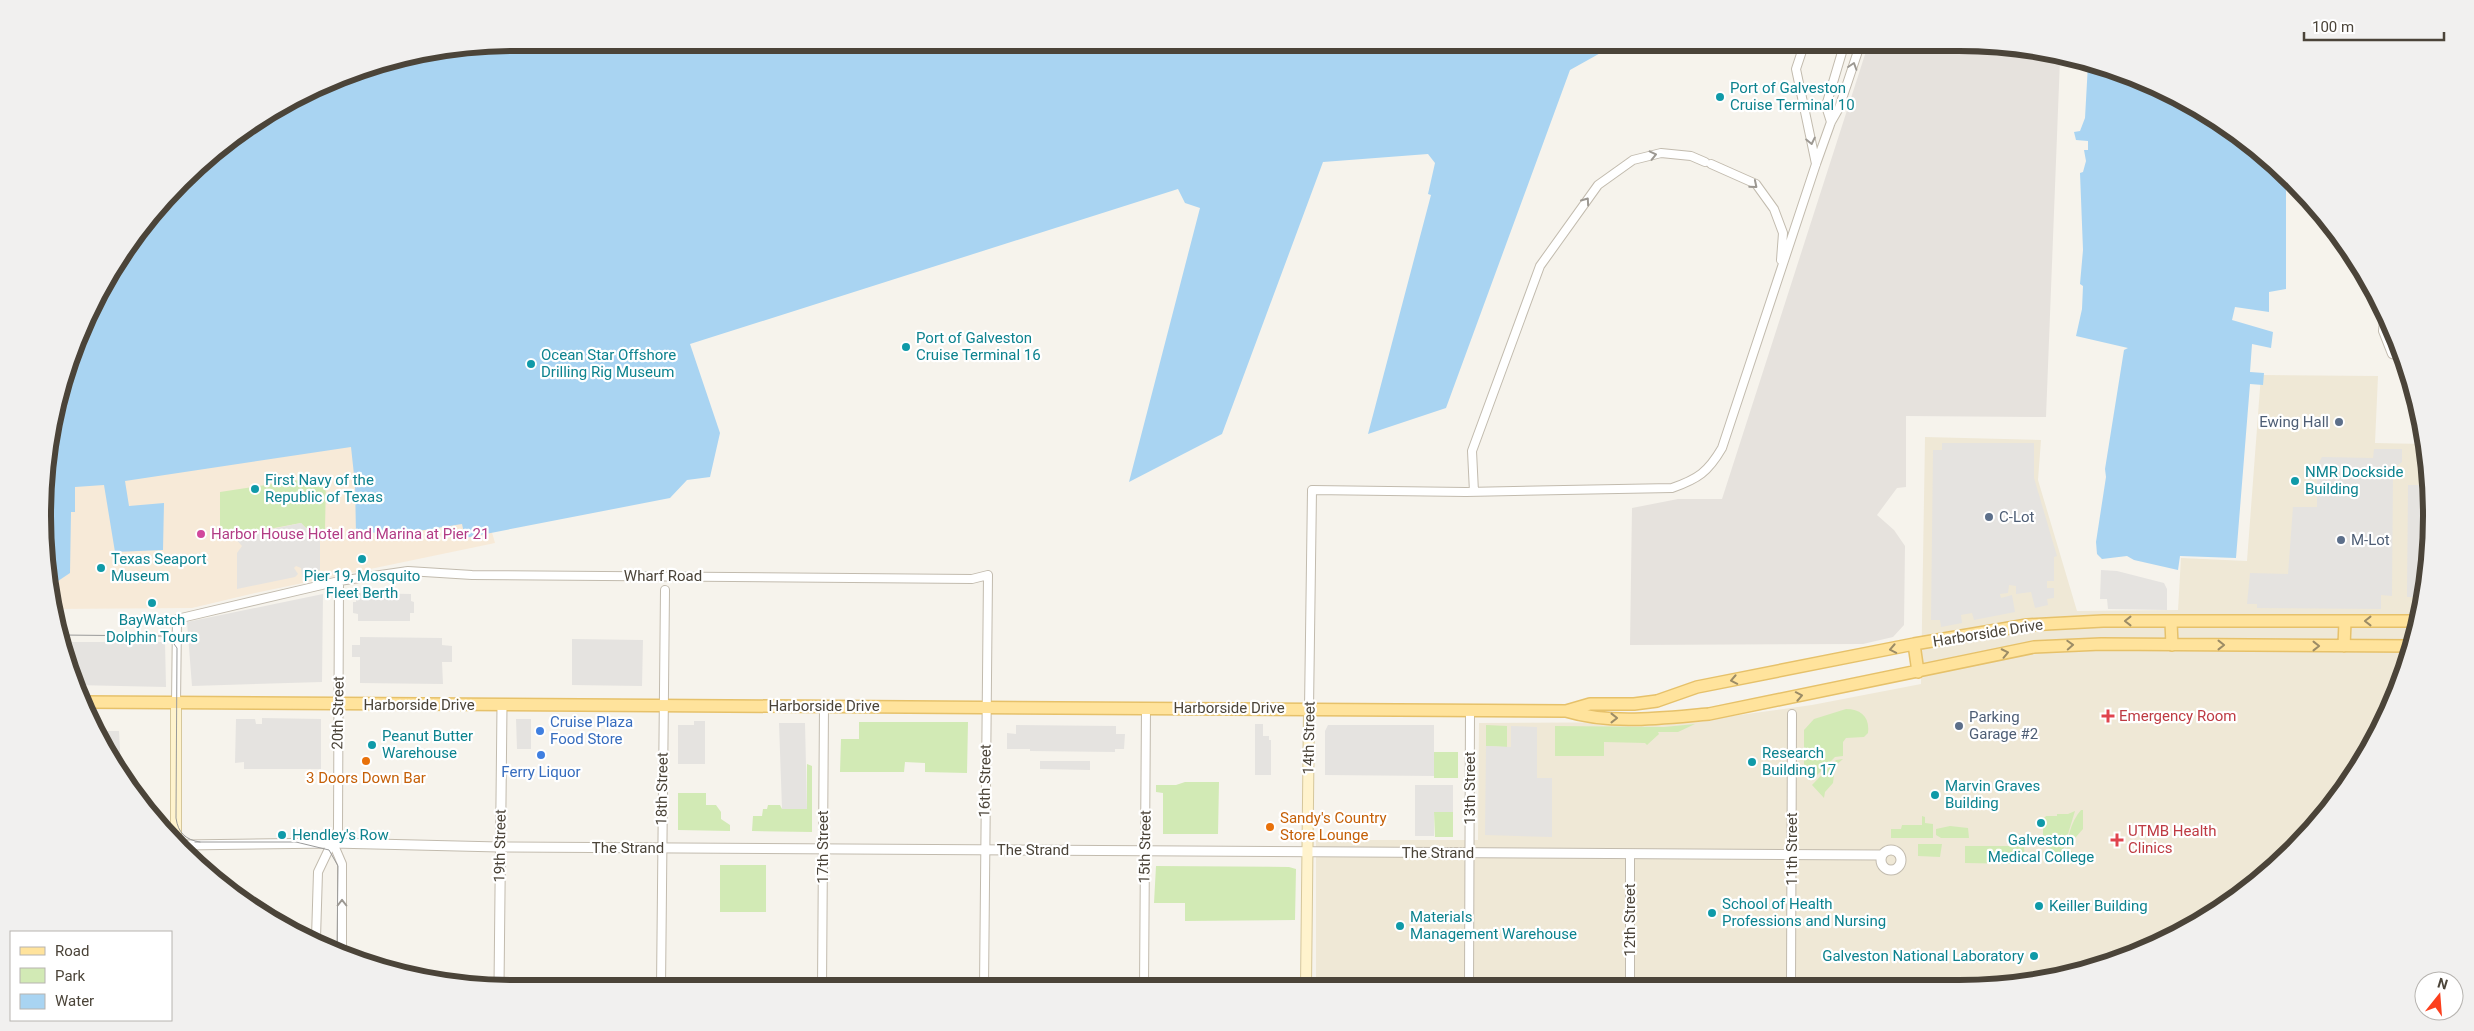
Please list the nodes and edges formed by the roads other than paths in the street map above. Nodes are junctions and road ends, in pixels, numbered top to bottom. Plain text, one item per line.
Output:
1 (1802, 51) edge
2 (1842, 51) edge
3 (1858, 51) edge
4 (1831, 122) junction
5 (1816, 164) junction
6 (1781, 271) junction
7 (2383, 328) edge
8 (2393, 354) edge
9 (1474, 492) junction
10 (988, 575) joint
11 (339, 581) junction
12 (665, 590) dead end
13 (2410, 621) edge
14 (2170, 622) junction
15 (2345, 622) junction
16 (2027, 625) junction
17 (1914, 644) junction
18 (2172, 645) junction
19 (2344, 646) junction
20 (2404, 646) edge
21 (2034, 647) junction
22 (1918, 672) junction
23 (91, 702) edge
24 (176, 704) junction
25 (338, 704) junction
26 (502, 706) junction
27 (663, 706) junction
28 (824, 706) junction
29 (986, 707) junction
30 (1146, 708) junction
31 (1309, 709) junction
32 (1470, 710) junction
33 (1566, 711) junction
34 (1792, 714) dead end
35 (176, 832) edge
36 (333, 843) junction
37 (188, 845) edge
38 (499, 847) junction
39 (662, 848) junction
40 (823, 849) junction
41 (984, 850) junction
42 (1145, 851) junction
43 (1307, 852) junction
44 (1470, 853) junction
45 (1630, 854) junction
46 (1792, 856) junction
47 (1882, 856) dead end
48 (316, 935) edge
49 (342, 946) edge
50 (499, 979) edge
51 (661, 980) edge
52 (822, 980) edge
53 (984, 980) edge
54 (1144, 980) edge
55 (1306, 980) edge
56 (1469, 980) edge
57 (1630, 980) edge
58 (1791, 980) edge

1 -> 5 street
2 - 4 street
4 -> 3 street
4 - 5 street
5 - 6 street
6 - 9 street
9 -> 6 street
7 - 8 street
9 - 31 street, 14th Street
10 - 11 street, Wharf Road
10 - 29 street, 16th Street
11 - 24 street, Wharf Road
11 - 25 street, 20th Street
12 - 27 street, 18th Street
13 -> 15 main road, Harborside Drive
14 - 15 main road, Harborside Drive
14 -> 16 main road, Harborside Drive
14 - 18 main road
15 - 19 main road
16 - 17 main road, Harborside Drive
16 - 21 main road
17 - 22 main road
17 -> 33 main road, Harborside Drive
18 -> 19 main road, Harborside Drive
21 -> 18 main road, Harborside Drive
19 - 20 main road, Harborside Drive
22 -> 21 main road, Harborside Drive
33 -> 22 main road, Harborside Drive
23 - 24 main road, Harborside Drive
24 - 25 main road, Harborside Drive
24 - 35 main road
25 - 26 main road, Harborside Drive
25 - 36 street, 20th Street
26 - 27 main road, Harborside Drive
26 - 38 street, 19th Street
27 - 28 main road, Harborside Drive
27 - 39 street, 18th Street
28 - 29 main road, Harborside Drive
28 - 40 street, 17th Street
29 - 30 main road, Harborside Drive
29 - 41 street, 16th Street
30 - 31 main road, Harborside Drive
30 - 42 street, 15th Street
31 - 32 main road, Harborside Drive
31 - 43 main road, 14th Street
32 - 33 main road, Harborside Drive
32 - 44 street, 13th Street
34 - 46 street, 11th Street
36 - 37 street, The Strand
36 - 38 street, The Strand
36 - 48 street, 20th Street
49 -> 36 street
38 - 39 street, The Strand
38 - 50 street, 19th Street
39 - 40 street, The Strand
39 - 51 street, 18th Street
40 - 41 street, The Strand
40 - 52 street, 17th Street
41 - 42 street, The Strand
41 - 53 street, 16th Street
42 - 43 street, The Strand
42 - 54 street, 15th Street
43 - 44 street, The Strand
43 - 55 main road, 14th Street
44 - 45 street, The Strand
44 - 56 street, 13th Street
45 - 46 street, The Strand
45 - 57 street, 12th Street
46 - 47 street, The Strand
46 - 58 street, 11th Street

